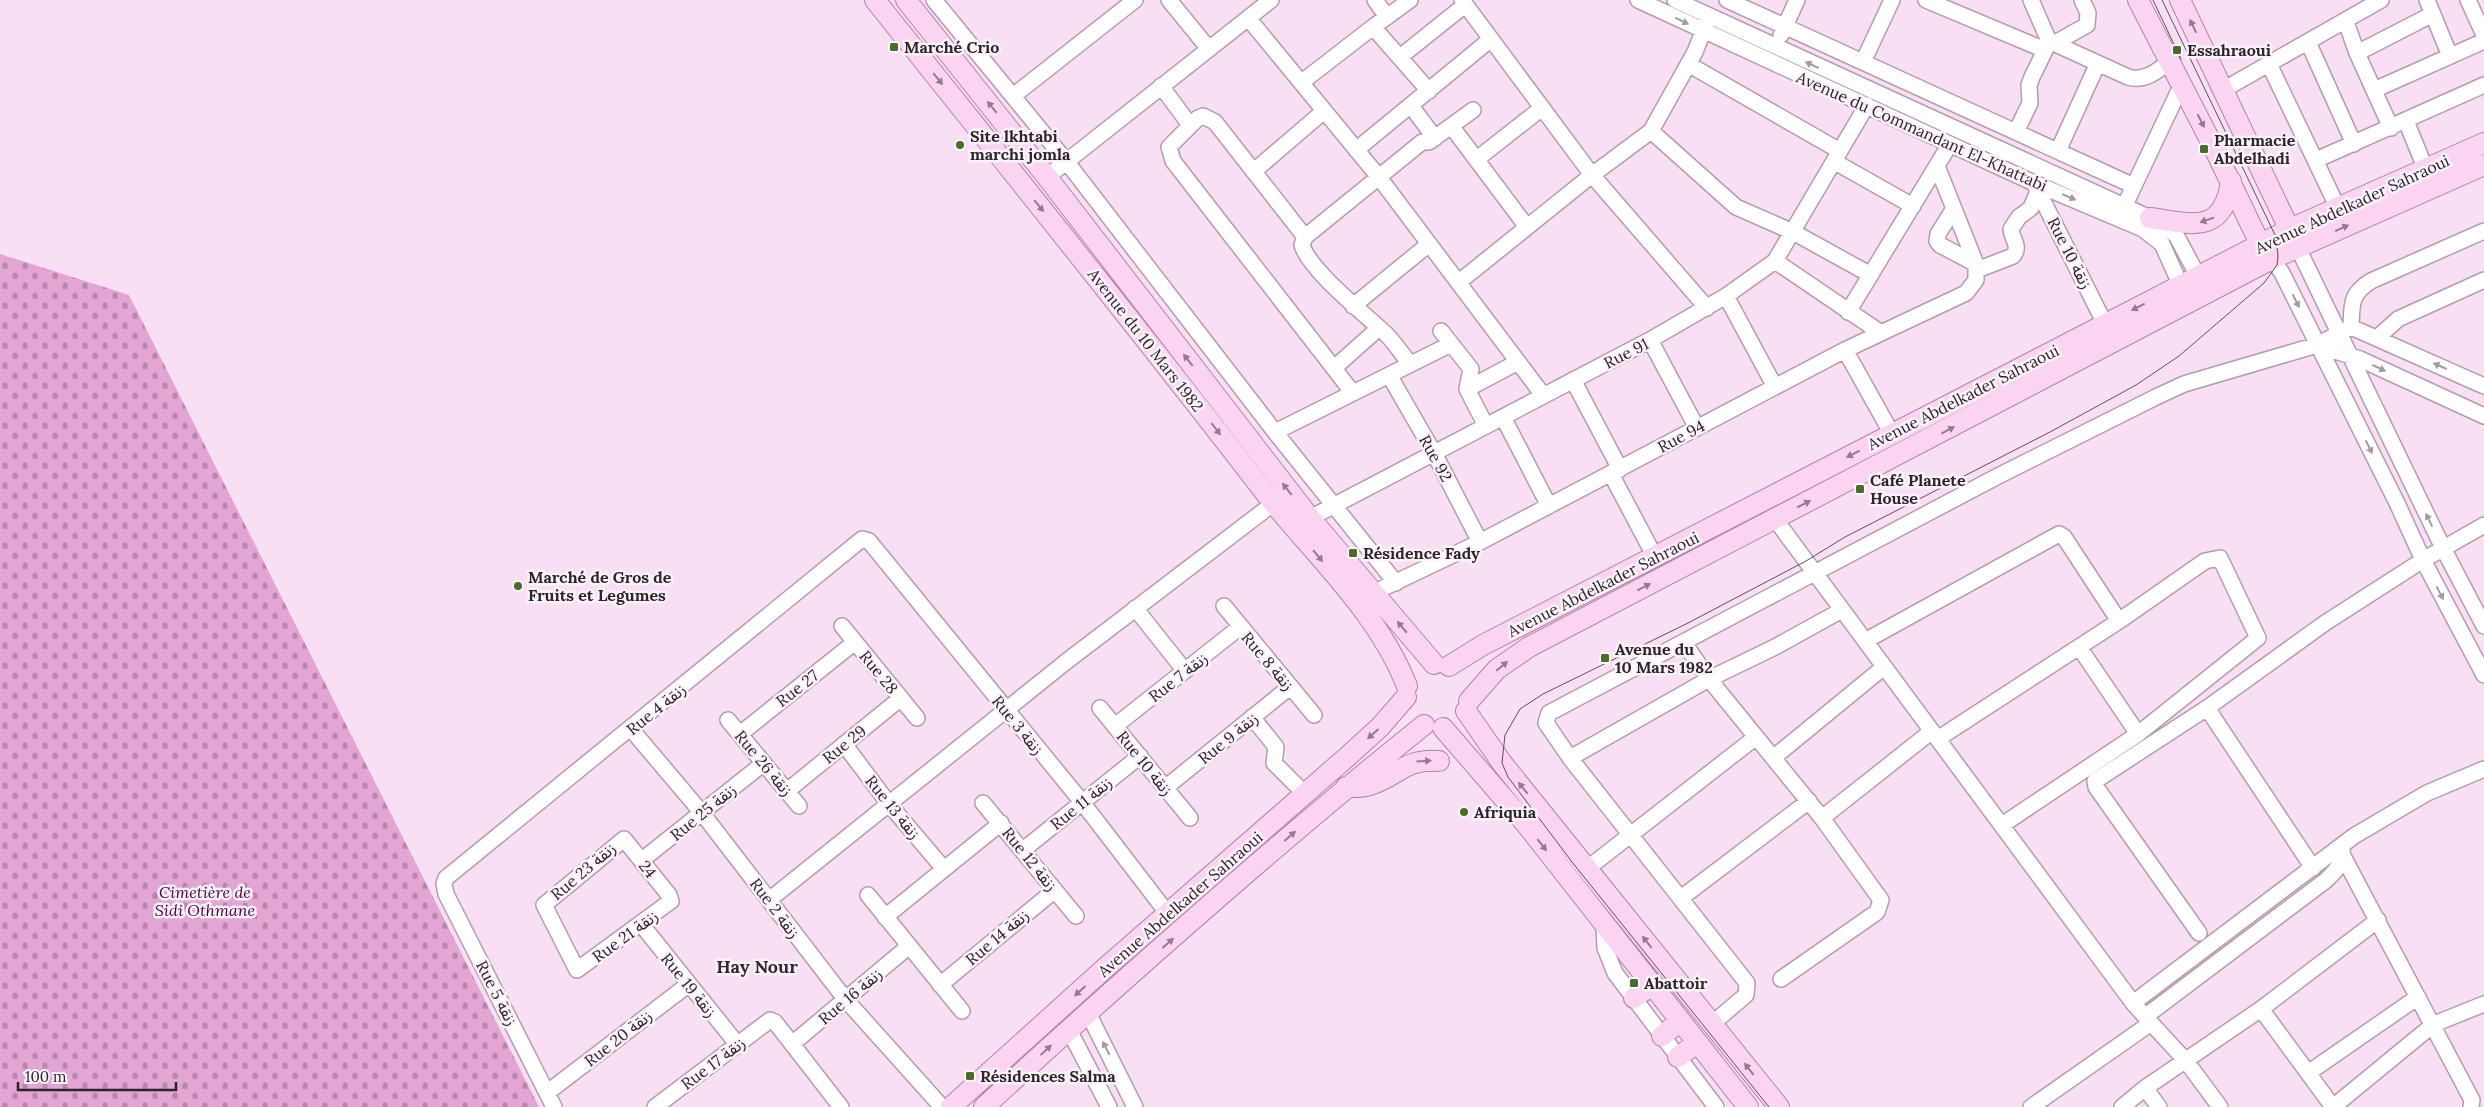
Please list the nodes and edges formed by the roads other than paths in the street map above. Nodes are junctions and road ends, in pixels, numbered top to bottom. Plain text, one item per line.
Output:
1 (875, 0) edge
2 (906, 0) edge
3 (1135, 0) edge
4 (1169, 0) edge
5 (1271, 0) edge
6 (1375, 0) edge
7 (1410, 0) edge
8 (1638, 0) edge
9 (1675, 0) edge
10 (1728, 0) edge
11 (1797, 0) edge
12 (1892, 0) edge
13 (1926, 0) edge
14 (2031, 0) edge
15 (2082, 0) edge
16 (2138, 0) edge
17 (2180, 0) edge
18 (2381, 0) edge
19 (2468, 0) edge
20 (1463, 2) edge
21 (941, 3) edge
22 (1693, 4) edge
23 (2430, 4) edge
24 (1708, 16) junction
25 (1387, 17) junction
26 (1248, 18) junction
27 (923, 21) junction
28 (2346, 22) junction
29 (1373, 27) junction
30 (1785, 27) junction
31 (1704, 32) junction
32 (2484, 35) edge
33 (1491, 39) junction
34 (2484, 41) edge
35 (2308, 42) junction
36 (2050, 45) junction
37 (1776, 48) junction
38 (1209, 49) junction
39 (2357, 53) junction
40 (2450, 56) junction
41 (1400, 57) junction
42 (2170, 61) junction
43 (1863, 62) junction
44 (2098, 63) junction
45 (1688, 64) junction
46 (2269, 64) junction
47 (1302, 82) junction
48 (2182, 84) junction
49 (2484, 85) edge
50 (1161, 86) junction
51 (2223, 90) junction
52 (2374, 90) junction
53 (1429, 92) junction
54 (1013, 96) junction
55 (1868, 105) junction
56 (1411, 106) junction
57 (1542, 108) junction
58 (1473, 110) dead end
59 (1324, 111) junction
60 (2406, 121) junction
61 (1190, 125) junction
62 (1452, 127) junction
63 (2391, 128) junction
64 (1651, 132) junction
65 (2016, 132) junction
66 (1435, 138) junction
67 (2484, 143) edge
68 (1950, 144) junction
69 (2354, 144) junction
70 (1356, 150) junction
71 (2058, 151) junction
72 (1837, 157) junction
73 (1477, 159) junction
74 (2316, 160) junction
75 (1066, 161) junction
76 (2484, 165) edge
77 (1937, 166) junction
78 (2426, 170) junction
79 (1254, 171) junction
80 (1592, 175) junction
81 (1047, 176) junction
82 (1378, 176) junction
83 (2231, 181) junction
84 (2134, 186) junction
85 (2036, 187) junction
86 (1913, 206) junction
87 (2124, 207) junction
88 (2338, 208) junction
89 (1953, 210) junction
90 (2150, 218) junction
91 (1528, 227) junction
92 (2290, 229) junction
93 (2484, 230) edge
94 (1792, 232) junction
95 (1305, 237) junction
96 (1429, 244) junction
97 (2298, 248) junction
98 (2267, 252) junction
99 (1775, 261) junction
100 (1976, 267) junction
101 (1871, 276) junction
102 (2484, 280) edge
103 (1459, 282) junction
104 (2190, 282) junction
105 (1726, 296) junction
106 (1353, 306) junction
107 (1707, 308) junction
108 (1848, 312) junction
109 (2106, 324) junction
110 (1379, 328) junction
111 (2345, 330) junction
112 (1441, 332) dead end
113 (1881, 333) junction
114 (2377, 338) junction
115 (1650, 340) junction
116 (1451, 344) junction
117 (2317, 345) junction
118 (1845, 350) junction
119 (2349, 354) junction
120 (1518, 362) junction
121 (1410, 364) junction
122 (1334, 368) junction
123 (1389, 375) junction
124 (1573, 380) junction
125 (2484, 386) edge
126 (1775, 387) junction
127 (1467, 389) junction
128 (1352, 393) junction
129 (1543, 395) junction
130 (2484, 416) edge
131 (1503, 418) junction
132 (1486, 426) junction
133 (1697, 428) junction
134 (1275, 432) junction
135 (1892, 434) junction
136 (1434, 454) junction
137 (1615, 471) junction
138 (1274, 503) junction
139 (1333, 506) junction
140 (1549, 506) junction
141 (1310, 518) junction
142 (1775, 519) junction
143 (2484, 525) edge
144 (864, 538) joint
145 (1480, 542) junction
146 (2443, 548) junction
147 (1655, 557) junction
148 (2423, 560) junction
149 (1815, 573) junction
150 (1396, 583) junction
151 (1373, 593) junction
152 (1224, 606) dead end
153 (1135, 608) junction
154 (1842, 610) junction
155 (2119, 621) junction
156 (842, 626) dead end
157 (2484, 626) edge
158 (1240, 627) junction
159 (1865, 641) junction
160 (855, 642) junction
161 (1684, 644) junction
162 (2079, 647) junction
163 (1441, 665) junction
164 (1884, 667) junction
165 (1186, 671) junction
166 (2484, 675) edge
167 (1709, 679) junction
168 (1290, 687) junction
169 (1406, 692) junction
170 (901, 698) junction
171 (1468, 706) junction
172 (1100, 708) dead end
173 (2207, 708) junction
174 (1006, 711) junction
175 (1314, 715) dead end
176 (917, 718) dead end
177 (1252, 718) junction
178 (728, 720) dead end
179 (1115, 726) junction
180 (1434, 726) junction
181 (631, 729) junction
182 (740, 734) junction
183 (1935, 734) junction
184 (2138, 734) junction
185 (1756, 737) junction
186 (844, 744) junction
187 (1140, 756) junction
188 (1570, 758) junction
189 (1773, 758) junction
190 (1439, 761) dead end
191 (764, 763) junction
192 (2484, 769) edge
193 (1346, 787) junction
194 (1165, 788) junction
195 (787, 791) junction
196 (1305, 794) junction
197 (1809, 801) junction
198 (1082, 802) junction
199 (983, 803) dead end
200 (889, 804) junction
201 (800, 806) dead end
202 (702, 812) junction
203 (1190, 818) dead end
204 (1822, 818) junction
205 (1001, 823) junction
206 (2002, 825) junction
207 (1630, 835) junction
208 (624, 839) joint
209 (1024, 850) junction
210 (2342, 851) junction
211 (642, 860) junction
212 (1588, 868) junction
213 (2313, 868) junction
214 (944, 869) junction
215 (446, 878) joint
216 (1055, 890) junction
217 (868, 895) dead end
218 (1681, 898) junction
219 (671, 900) joint
220 (769, 900) junction
221 (1168, 914) junction
222 (1076, 916) dead end
223 (885, 917) junction
224 (2378, 920) junction
225 (641, 924) junction
226 (1604, 924) junction
227 (2199, 933) dead end
228 (908, 947) junction
229 (577, 970) joint
230 (1781, 979) dead end
231 (689, 984) junction
232 (940, 985) junction
233 (1652, 985) junction
234 (2418, 997) junction
235 (1634, 998) junction
236 (846, 1000) junction
237 (2133, 1003) junction
238 (2484, 1004) edge
239 (2261, 1010) junction
240 (962, 1011) dead end
241 (1088, 1012) junction
242 (2148, 1019) junction
243 (1680, 1021) junction
244 (1713, 1023) junction
245 (2434, 1024) junction
246 (1069, 1030) junction
247 (1662, 1036) junction
248 (1697, 1043) junction
249 (792, 1044) junction
250 (738, 1045) junction
251 (1678, 1057) junction
252 (2186, 1061) junction
253 (2308, 1073) junction
254 (2145, 1088) junction
255 (548, 1092) junction
256 (836, 1105) edge
257 (554, 1107) edge
258 (655, 1107) edge
259 (942, 1107) edge
260 (951, 1107) edge
261 (984, 1107) edge
262 (1108, 1107) edge
263 (1135, 1107) edge
264 (1716, 1107) edge
265 (1748, 1107) edge
266 (1779, 1107) edge
267 (2031, 1107) edge
268 (2122, 1107) edge
269 (2159, 1107) edge
270 (2220, 1107) edge
271 (2333, 1107) edge
272 (2472, 1107) edge

1 -> 138 main road, Avenue du 10 Mars 1982
2 - 27 main road, Avenue du 10 Mars 1982
3 - 54 street
4 - 38 street
5 - 26 street
6 - 25 street
7 - 25 street
8 -> 31 street, Avenue du Commandant El-Khattabi
9 - 22 street, Avenue du Commandant El-Khattabi
10 - 30 street
11 - 30 street
12 - 43 street
13 - 36 street
14 - 36 street
15 - 36 street
16 - 42 main road
51 -> 17 main road
18 - 28 street
19 - 32 street
20 - 33 street
20 - 41 street
21 - 27 street
21 - 54 street
22 - 24 street, Avenue du Commandant El-Khattabi
23 - 39 street
23 - 40 street
24 - 31 street
24 - 37 street, Avenue du Commandant El-Khattabi
25 - 29 street
26 - 38 street
26 - 47 street
81 -> 27 main road, Avenue du 10 Mars 1982
28 - 35 street
28 - 39 street
29 - 41 street
29 - 47 street
30 - 37 street
30 - 43 street
31 - 45 street
31 - 55 street, Avenue du Commandant El-Khattabi
33 - 53 street
33 - 57 street
34 - 40 street
35 - 46 street
35 - 69 street
36 - 44 street
36 - 65 street
87 -> 37 street, Avenue du Commandant El-Khattabi
38 - 50 street
39 - 52 street
40 - 52 street
41 - 53 street
42 - 44 street
42 - 48 main road
43 - 65 street
44 - 71 street
45 - 64 street
45 - 72 street
46 - 51 street
46 - 74 street
47 - 59 street
48 -> 83 main road
48 - 84 street
49 - 60 street
50 - 61 street
50 - 75 street
51 - 92 main road
52 - 63 street
53 - 56 street
54 - 75 street
55 - 68 street, Avenue du Commandant El-Khattabi
55 - 72 street, Rue 91
56 - 66 street
56 - 70 street
57 - 73 street
57 - 80 street
58 - 62 street
59 - 70 street
59 - 79 street
60 - 63 street
60 - 78 street
61 - 79 street
61 - 122 street
62 - 66 street
62 - 73 street
63 - 69 street
64 - 80 street
64 - 94 street
65 - 71 street
66 - 82 street
67 - 78 main road, Avenue Abdelkader Sahraoui
68 - 77 street
68 - 85 street, Avenue du Commandant El-Khattabi
69 - 74 street
70 - 82 street
71 - 84 street
72 - 86 street
72 - 94 street, Rue 91
73 - 91 street
74 - 88 street
75 - 81 street
75 - 134 street
97 -> 76 main road, Avenue Abdelkader Sahraoui
77 - 86 street
77 - 89 street
78 - 88 main road, Avenue Abdelkader Sahraoui
79 - 95 street
80 - 91 street
80 - 107 street
141 -> 81 main road, Avenue du 10 Mars 1982
82 - 95 street
82 - 96 street
83 -> 90 main road
83 - 98 main road
84 - 87 street
85 - 100 street
85 -> 104 street, Avenue du Commandant El-Khattabi
85 - 109 street, Rue 10 زنقة
86 - 101 street
87 - 90 street, Avenue du Commandant El-Khattabi
88 - 92 main road, Avenue Abdelkader Sahraoui
89 - 100 street
89 - 100 street
90 - 104 street, Avenue du Commandant El-Khattabi
91 - 103 street
92 - 97 main road
92 - 98 main road, Avenue Abdelkader Sahraoui
93 - 111 street
94 - 99 street, Rue 91
94 - 101 street
95 - 106 street
96 - 103 street
96 - 106 street
97 - 98 main road, Avenue Abdelkader Sahraoui
97 - 111 street
98 - 104 main road, Avenue Abdelkader Sahraoui
98 -> 117 street
142 -> 98 main road, Avenue Abdelkader Sahraoui
99 - 105 street, Rue 91
99 - 108 street
100 - 113 street, Rue 94
101 - 108 street
102 - 114 street
103 - 120 street
104 -> 109 main road, Avenue Abdelkader Sahraoui
105 - 107 street, Rue 91
105 - 126 street
106 - 110 street
107 - 115 street, Rue 91
108 - 113 street
109 - 135 main road, Avenue Abdelkader Sahraoui
110 - 121 street
110 - 122 street
111 - 114 street
111 - 117 street
111 - 119 street
112 - 116 street
113 - 118 street, Rue 94
125 -> 114 street
115 - 124 street, Rue 91
115 - 133 street
116 - 121 street
116 - 127 street
117 - 119 street
117 -> 148 street
117 - 149 street
118 - 126 street, Rue 94
118 - 135 street
119 -> 130 street
146 -> 119 street
120 - 127 street
120 - 129 street
121 - 123 street
122 - 128 street
123 - 128 street
123 - 136 street, Rue 92
124 - 129 street, Rue 91
124 - 137 street
126 - 133 street, Rue 94
127 - 132 street
128 - 134 street
129 - 131 street, Rue 91
131 - 132 street, Rue 91
131 - 140 street
132 - 136 street, Rue 91
133 - 137 street, Rue 94
134 - 139 street
135 -> 147 main road, Avenue Abdelkader Sahraoui
136 - 139 street, Rue 91
136 - 145 street, Rue 92
137 - 140 street, Rue 94
137 - 147 street
138 - 153 street
138 -> 169 main road, Avenue du 10 Mars 1982
139 - 141 street, Rue 91
139 - 150 street
140 - 145 street, Rue 94
141 - 151 main road, Avenue du 10 Mars 1982
142 - 149 street
171 -> 142 main road, Avenue Abdelkader Sahraoui
143 - 146 street
144 - 174 street, Rue 3 زنقة
144 - 181 street, Rue 4 زنقة
145 - 150 street, Rue 94
146 - 148 street
146 - 157 street
147 - 163 main road, Avenue Abdelkader Sahraoui
148 -> 166 street
148 - 173 street
149 - 154 street
149 - 161 street
150 - 151 street, Rue 94
163 -> 151 main road, Avenue du 10 Mars 1982
152 - 158 street, Rue 8 زنقة
153 - 165 street
153 - 174 street
154 - 159 street
154 - 167 street
155 - 159 street
155 - 162 street
155 - 184 street
156 - 160 street, Rue 28
158 - 165 street, Rue 7 زنقة
158 - 168 street, Rue 8 زنقة
159 - 164 street
160 - 170 street, Rue 28
160 - 182 street, Rue 27
161 - 167 street
161 - 188 street
162 - 183 street
162 - 184 street
163 - 169 main road
163 - 171 main road
164 - 183 street
164 - 189 street
165 - 179 street, Rue 7 زنقة
167 - 185 street
167 - 188 street
168 - 175 street, Rue 8 زنقة
168 - 177 street, Rue 9 زنقة
169 - 180 main road
169 -> 196 main road, Avenue Abdelkader Sahraoui
170 - 176 street, Rue 28
170 - 186 street, Rue 29
171 - 180 main road
212 -> 171 main road
172 - 179 street, Rue 10 زنقة
173 - 213 street
173 - 227 street
174 - 198 street, Rue 3 زنقة
174 - 200 street
177 - 194 street, Rue 9 زنقة
177 - 196 street
178 - 182 street, Rue 26 زنقة
179 - 187 street, Rue 10 زنقة
180 - 193 main road, Avenue Abdelkader Sahraoui
180 -> 226 main road
181 - 202 street, Rue 2 زنقة
181 - 215 street, Rue 4 زنقة
182 - 191 street, Rue 26 زنقة
183 - 204 street
183 - 206 street
184 - 206 street
185 - 189 street
185 - 207 street
186 - 195 street, Rue 29
186 - 200 street, Rue 13 زنقة
187 - 194 street, Rue 10 زنقة
187 - 198 street, Rue 11 زنقة
188 - 207 street
189 - 197 street
193 -> 190 main road
191 - 195 street, Rue 26 زنقة
191 - 202 street, Rue 25 زنقة
192 - 210 street
241 -> 193 main road, Avenue Abdelkader Sahraoui
194 - 203 street, Rue 10 زنقة
195 - 201 street, Rue 26 زنقة
196 - 221 main road, Avenue Abdelkader Sahraoui
197 - 204 street
197 - 218 street
198 - 209 street, Rue 11 زنقة
198 - 221 street, Rue 3 زنقة
199 - 205 street, Rue 12 زنقة
200 - 214 street, Rue 13 زنقة
200 - 220 street
202 - 211 street, Rue 25 زنقة
202 - 220 street, Rue 2 زنقة
204 - 230 street
205 - 209 street, Rue 12 زنقة
205 - 214 street
206 - 237 street
207 - 212 street
207 - 218 street
208 - 211 street, 24
208 - 229 street, Rue 23 زنقة
209 - 216 street, Rue 12 زنقة
210 - 213 street
210 - 224 street
210 - 242 street
211 - 219 street, 24
244 -> 212 main road
213 - 237 street
214 - 223 street
215 - 255 street, Rue 5 زنقة
216 - 222 street, Rue 12 زنقة
216 - 232 street, Rue 14 زنقة
217 - 223 street
218 - 244 street
219 - 225 street, Rue 21 زنقة
220 - 236 street, Rue 2 زنقة
221 -> 260 main road, Avenue Abdelkader Sahraoui
223 - 228 street
224 - 234 street
224 - 239 street
225 - 229 street, Rue 21 زنقة
225 - 231 street, Rue 19 زنقة
226 - 233 main road
226 - 235 street
228 - 232 street
228 - 236 street, Rue 16 زنقة
231 - 250 street, Rue 19 زنقة
231 - 255 street, Rue 20 زنقة
232 - 240 street
233 - 235 main road
233 - 243 main road
234 - 245 street
234 - 253 street
235 - 247 street
236 - 249 street, Rue 16 زنقة
236 - 259 street, Rue 2 زنقة
237 - 242 street
238 - 245 street
239 - 252 street
239 - 253 street
241 - 246 main road, Avenue Abdelkader Sahraoui
263 -> 241 street
242 - 252 street
242 - 267 street
243 - 247 main road
243 - 248 main road
266 -> 244 main road
245 - 271 street
245 - 272 street
261 -> 246 main road, Avenue Abdelkader Sahraoui
246 - 262 street
247 - 251 street
248 - 251 main road
248 - 265 main road
249 - 250 street, Rue 17 زنقة
249 - 256 street
250 - 258 street, Rue 17 زنقة
251 - 264 street
252 - 254 street
252 - 270 street
253 - 271 street
254 - 268 street
254 - 269 street
255 - 257 street, Rue 5 زنقة

